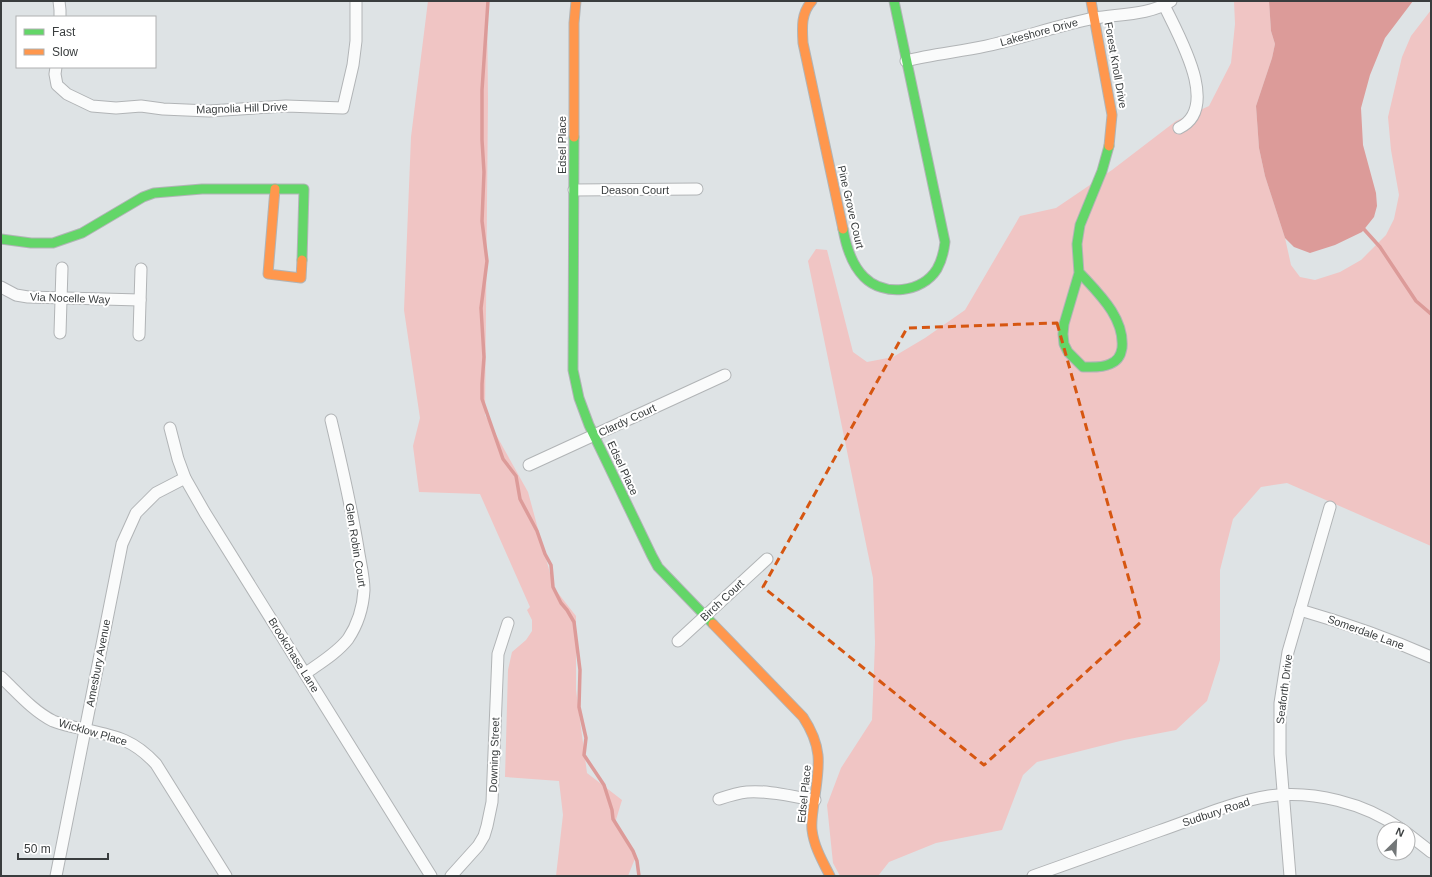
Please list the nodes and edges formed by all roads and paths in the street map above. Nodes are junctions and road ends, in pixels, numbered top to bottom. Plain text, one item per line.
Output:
1 (58, 1) edge
2 (356, 1) edge
3 (576, 1) edge
4 (812, 1) edge
5 (894, 1) edge
6 (1091, 1) edge
7 (1168, 3) edge
8 (60, 16) edge
9 (1095, 18) junction
10 (906, 61) junction
11 (56, 68) edge
12 (1179, 128) dead end
13 (275, 189) junction
14 (697, 189) dead end
15 (574, 190) junction
16 (1, 239) edge
17 (62, 268) dead end
18 (141, 269) dead end
19 (1079, 272) junction
20 (1, 287) edge
21 (61, 298) junction
22 (140, 300) junction
23 (60, 333) dead end
24 (139, 335) dead end
25 (725, 375) dead end
26 (331, 420) dead end
27 (170, 428) dead end
28 (594, 435) junction
29 (529, 465) dead end
30 (185, 478) junction
31 (1330, 507) dead end
32 (767, 559) dead end
33 (1300, 610) junction
34 (705, 616) junction
35 (508, 623) dead end
36 (678, 641) dead end
37 (1431, 657) edge
38 (306, 674) junction
39 (1, 677) edge
40 (86, 730) junction
41 (1284, 795) junction
42 (719, 799) dead end
43 (815, 800) junction
44 (1387, 821) edge
45 (1416, 840) edge
46 (1431, 852) edge
47 (1053, 873) edge
48 (56, 876) edge
49 (226, 876) edge
50 (431, 876) edge
51 (451, 876) edge
52 (830, 876) edge
53 (1033, 876) edge
54 (1290, 876) edge

1 - 8 street
2 - 11 street, Magnolia Hill Drive
3 - 15 street, Edsel Place
4 - 10 street, Pine Grove Court
5 - 10 street, Pine Grove Court
6 - 9 street, Forest Knoll Drive
7 - 9 street, Lakeshore Drive
7 - 12 street
9 - 10 street, Lakeshore Drive
9 - 19 street, Forest Knoll Drive
13 - 13 street
13 - 16 street
14 - 15 street, Deason Court
15 - 28 street, Edsel Place
17 - 21 street
18 - 22 street
19 - 19 street, Forest Knoll Drive
20 - 21 street, Via Nocelle Way
21 - 22 street, Via Nocelle Way
21 - 23 street
22 - 24 street
25 - 28 street, Clardy Court
26 - 38 street, Glen Robin Court
27 - 30 street, Brookchase Lane
28 - 29 street, Clardy Court
28 - 34 street, Edsel Place
30 - 38 street, Brookchase Lane
30 - 40 street, Amesbury Avenue
31 - 33 street, Seaforth Drive
32 - 34 street, Birch Court
33 - 37 street, Somerdale Lane
33 - 41 street, Seaforth Drive
34 - 36 street, Birch Court
34 - 43 street, Edsel Place
35 - 51 street, Downing Street
38 - 50 street, Brookchase Lane
39 - 40 street, Wicklow Place
40 - 48 street, Amesbury Avenue
40 - 49 street, Wicklow Place
41 - 44 street, Sudbury Road
41 - 47 street, Sudbury Road
41 - 54 street, Seaforth Drive
42 - 43 street
43 - 52 street, Edsel Place
45 - 46 street
47 - 53 street, Sudbury Road

